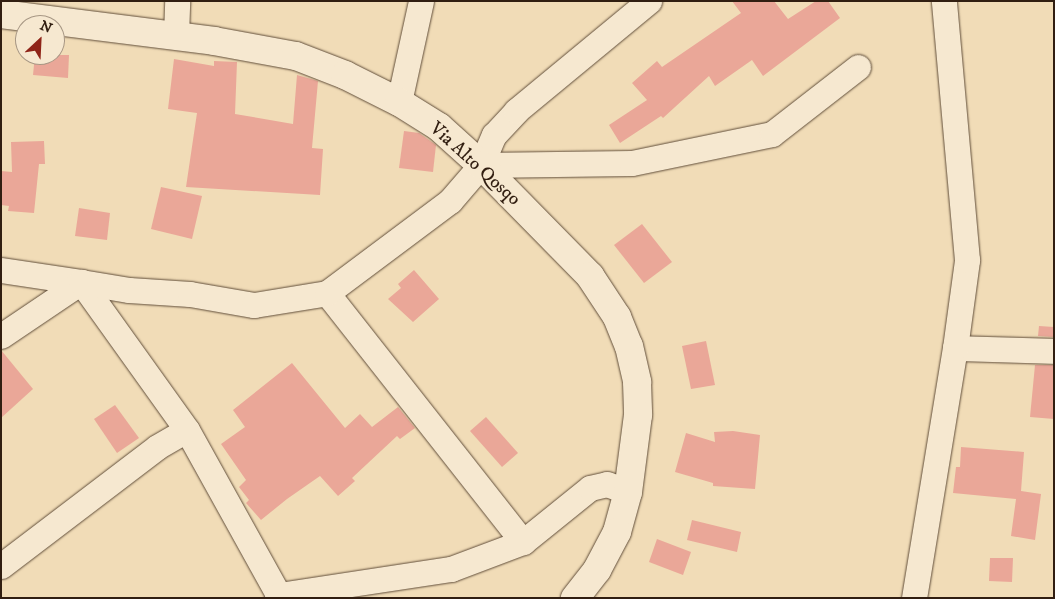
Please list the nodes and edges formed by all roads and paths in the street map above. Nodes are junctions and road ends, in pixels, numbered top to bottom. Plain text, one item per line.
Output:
1 (177, 1) edge
2 (421, 1) edge
3 (649, 1) edge
4 (944, 1) edge
5 (1, 14) edge
6 (176, 36) junction
7 (858, 67) dead end
8 (399, 102) junction
9 (481, 164) junction
10 (1, 270) edge
11 (82, 282) junction
12 (327, 293) junction
13 (1, 336) edge
14 (955, 348) junction
15 (1054, 351) edge
16 (187, 430) junction
17 (628, 492) junction
18 (523, 542) junction
19 (1, 566) edge
20 (279, 597) edge
21 (575, 598) edge
22 (914, 598) edge

1 - 6 street
2 - 8 street
3 - 9 street
4 - 14 street
5 - 6 street, Via Alto Qosqo
6 - 8 street, Via Alto Qosqo
7 - 9 street
8 - 9 street, Via Alto Qosqo
9 - 12 street
9 - 17 street, Via Alto Qosqo
10 - 11 street
11 - 12 street
11 - 13 street
11 - 16 street
12 - 18 street
14 - 15 street
14 - 22 street
16 - 19 street
16 - 20 street
17 - 18 street
17 - 21 street, Via Alto Qosqo
18 - 20 street

